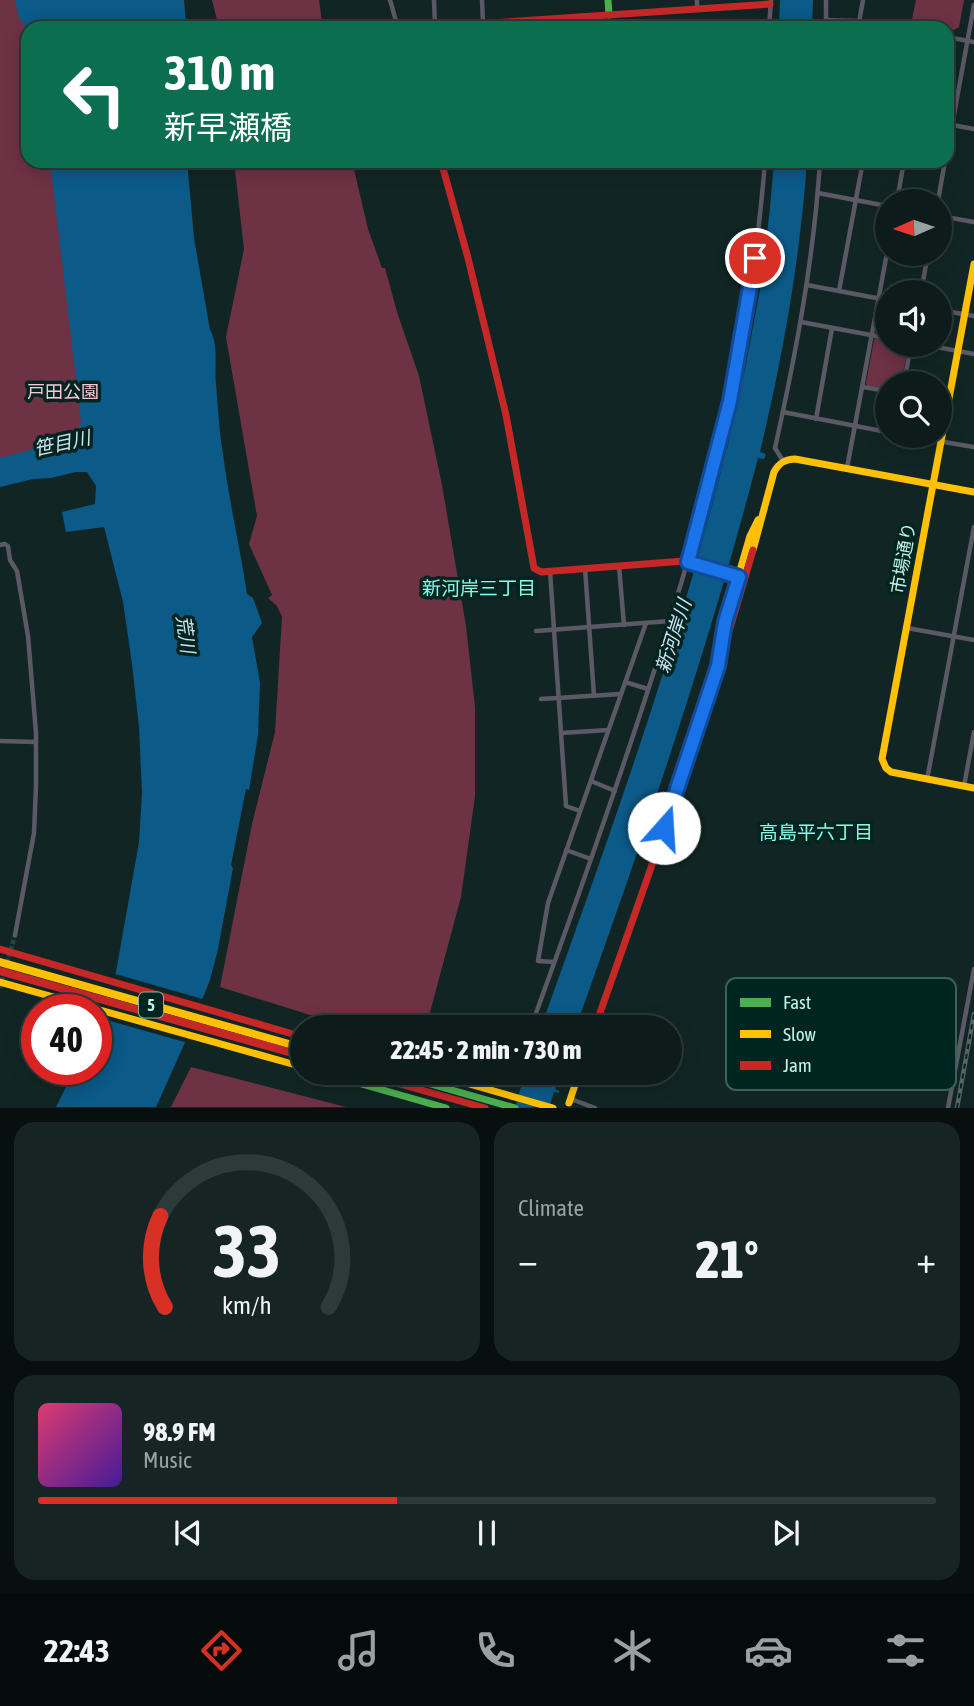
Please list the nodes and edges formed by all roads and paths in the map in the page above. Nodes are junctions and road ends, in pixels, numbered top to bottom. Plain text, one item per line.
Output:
1 (390, 0) edge
2 (434, 0) edge
3 (482, 0) edge
4 (608, 0) edge
5 (826, 0) edge
6 (863, 0) edge
7 (771, 2) edge
8 (697, 4) edge
9 (974, 5) edge
10 (609, 15) junction
11 (826, 20) joint
12 (396, 21) edge
13 (435, 21) edge
14 (484, 21) edge
15 (515, 21) edge
16 (770, 21) edge
17 (859, 21) joint
18 (954, 38) edge
19 (967, 41) junction
20 (974, 42) edge
21 (954, 102) edge
22 (954, 126) edge
23 (974, 129) edge
24 (443, 168) edge
25 (764, 168) edge
26 (820, 168) edge
27 (862, 168) edge
28 (903, 168) edge
29 (944, 168) edge
30 (899, 189) edge
31 (940, 189) edge
32 (818, 193) junction
33 (856, 200) junction
34 (875, 204) edge
35 (952, 218) edge
36 (974, 222) edge
37 (974, 264) edge
38 (807, 285) junction
39 (839, 291) junction
40 (875, 298) edge
41 (952, 312) edge
42 (964, 314) junction
43 (974, 316) edge
44 (875, 317) edge
45 (801, 322) junction
46 (832, 328) junction
47 (872, 335) junction
48 (875, 336) edge
49 (952, 350) edge
50 (958, 351) junction
51 (974, 354) edge
52 (952, 383) edge
53 (863, 387) junction
54 (875, 389) edge
55 (783, 412) junction
56 (816, 419) junction
57 (855, 426) junction
58 (875, 430) edge
59 (952, 443) edge
60 (974, 447) edge
61 (940, 448) edge
62 (783, 461) junction
63 (847, 468) junction
64 (933, 484) junction
65 (974, 492) edge
66 (766, 503) junction
67 (974, 527) edge
68 (0, 545) edge
69 (688, 562) junction
70 (620, 566) junction
71 (585, 568) junction
72 (550, 571) junction
73 (737, 576) junction
74 (670, 621) junction
75 (646, 623) junction
76 (624, 625) junction
77 (589, 627) junction
78 (906, 628) junction
79 (554, 629) junction
80 (536, 631) dead end
81 (954, 637) junction
82 (974, 640) edge
83 (718, 666) junction
84 (625, 682) junction
85 (648, 690) junction
86 (621, 694) junction
87 (594, 695) junction
88 (558, 698) junction
89 (541, 699) dead end
90 (608, 730) junction
91 (974, 732) edge
92 (561, 733) junction
93 (0, 741) edge
94 (36, 742) junction
95 (927, 779) junction
96 (591, 781) junction
97 (964, 786) junction
98 (974, 788) edge
99 (615, 791) junction
100 (580, 811) junction
101 (566, 850) junction
102 (591, 859) junction
103 (15, 935) tunnel mouth
104 (0, 949) edge
105 (554, 962) junction
106 (0, 964) edge
107 (974, 969) edge
108 (0, 982) edge
109 (535, 1015) edge
110 (599, 1015) edge
111 (290, 1033) edge
112 (290, 1044) edge
113 (290, 1052) edge
114 (956, 1062) edge
115 (290, 1063) edge
116 (365, 1085) edge
117 (404, 1085) edge
118 (434, 1085) edge
119 (472, 1085) edge
120 (575, 1085) edge
121 (950, 1090) edge
122 (569, 1100) joint
123 (446, 1108) edge
124 (485, 1108) edge
125 (515, 1108) edge
126 (553, 1108) edge
127 (595, 1108) edge
128 (947, 1108) edge

1 - 12 street
2 - 13 street
3 - 14 street
4 - 10 main road
5 - 11 street
6 - 17 street
7 - 8 main road
7 - 16 street
8 - 10 main road
9 - 19 street
10 - 15 main road
11 - 17 street
18 - 19 street
19 - 20 street
19 - 21 street
22 - 23 street
24 - 72 main road
25 - 69 street
26 - 32 street
27 - 33 street
28 - 30 street
29 - 31 street
32 - 33 street
32 - 38 street
33 - 34 street
33 - 39 street
35 - 36 street
37 - 42 main road, 市場通り
38 - 39 street
38 - 45 street
39 - 40 street
41 - 42 street
42 - 43 street
42 - 50 main road, 市場通り
44 - 47 street
45 - 46 street
45 - 55 street
46 - 47 street
46 - 56 street
47 - 48 street
47 - 53 street
49 - 50 street
50 - 51 street
50 - 52 main road, 市場通り
53 - 54 street
53 - 57 street
55 - 56 street
55 - 62 street
56 - 57 street
57 - 58 street
57 - 63 street
59 - 60 street
61 - 64 main road, 市場通り
62 - 63 main road
62 - 66 main road
63 - 64 main road
64 - 65 main road
64 - 78 main road, 市場通り
66 - 73 main road
66 - 83 main road
67 - 81 street
68 - 94 street
69 - 70 main road
69 - 73 main road
69 - 74 street
70 - 71 main road
70 - 76 street
71 - 72 main road
71 - 77 street
72 - 79 street
73 - 83 main road
74 - 75 street
74 - 85 street
75 - 76 street
75 - 84 street
76 - 77 street
77 - 79 street
77 - 87 street
78 - 81 street
78 - 95 main road, 市場通り
79 - 80 street
79 - 88 street
81 - 82 street
81 - 95 street
83 - 110 main road
84 - 85 street
84 - 86 street
85 - 99 street
86 - 87 street
86 - 90 street
87 - 88 street
88 - 89 street
88 - 92 street
90 - 92 street
90 - 96 street
91 - 97 street
92 - 100 street
93 - 94 street
94 - 103 street
95 - 97 main road, 市場通り
96 - 99 street
96 - 100 street
97 - 98 main road, 市場通り
99 - 102 street
100 - 101 street
101 - 102 street
101 - 105 street
102 - 105 street
104 - 111 main road
105 - 109 street
106 - 112 main road, 5, bridge
106 - 113 main road, 5, bridge
107 - 114 street
108 - 115 main road
116 - 123 main road
117 - 124 main road
118 - 125 main road
119 - 126 main road
120 - 122 main road
121 - 128 street
122 - 127 street

